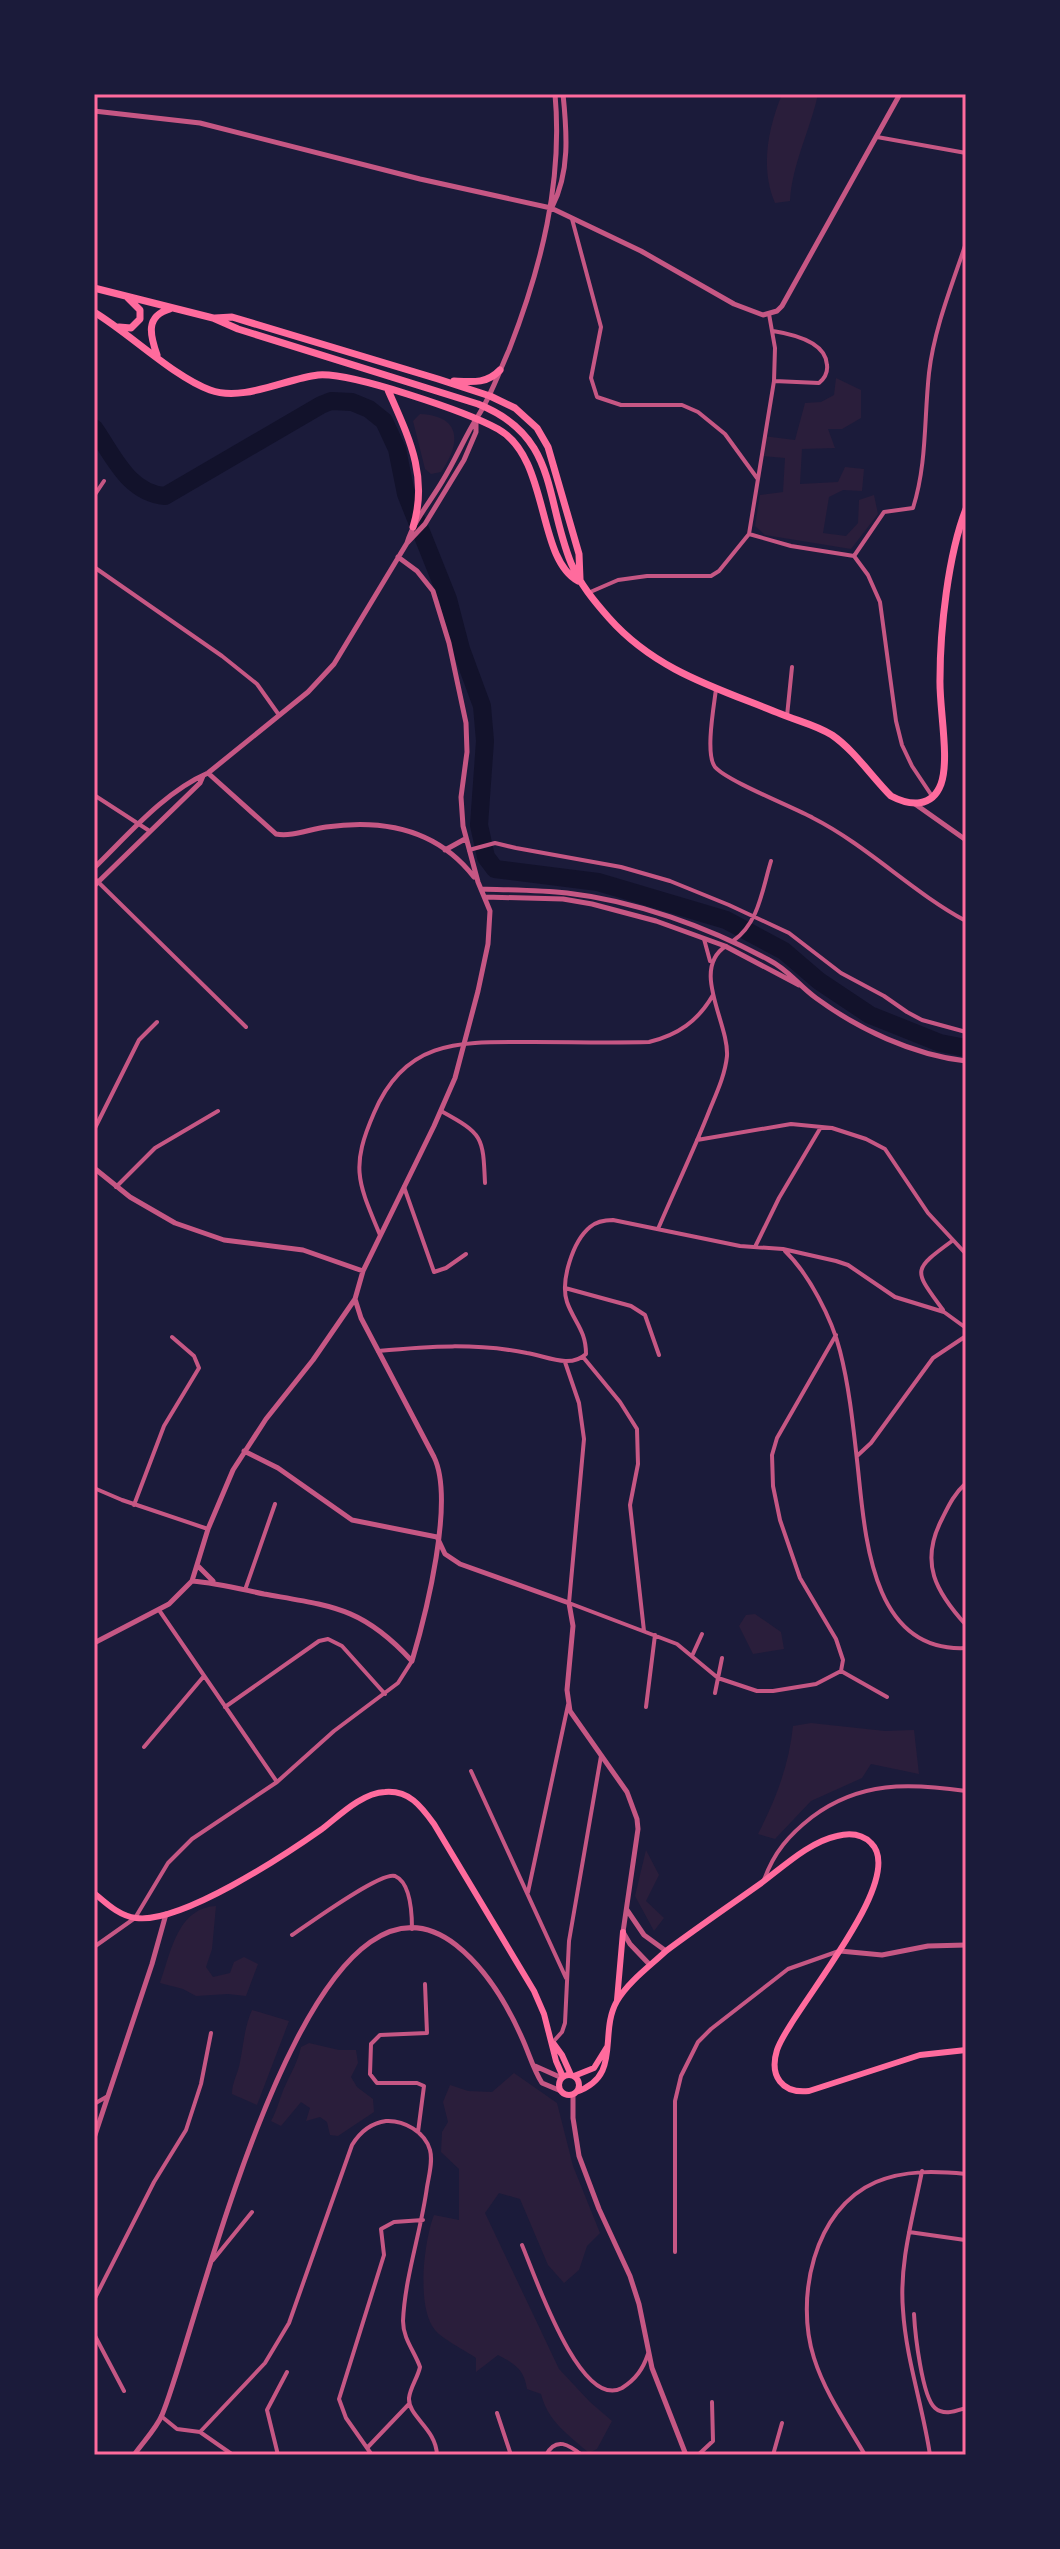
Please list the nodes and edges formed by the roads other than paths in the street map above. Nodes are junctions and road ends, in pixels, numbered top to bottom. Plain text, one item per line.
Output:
1 (555, 94) edge
2 (563, 94) edge
3 (897, 94) edge
4 (94, 111) edge
5 (877, 137) junction
6 (966, 153) edge
7 (551, 208) junction
8 (571, 215) junction
9 (966, 243) edge
10 (94, 288) edge
11 (125, 296) junction
12 (172, 308) junction
13 (94, 312) edge
14 (769, 314) junction
15 (213, 318) junction
16 (117, 326) junction
17 (773, 331) junction
18 (157, 355) junction
19 (500, 370) junction
20 (438, 379) junction
21 (774, 381) junction
22 (388, 390) junction
23 (490, 396) junction
24 (476, 420) junction
25 (757, 478) junction
26 (104, 481) dead end
27 (94, 496) edge
28 (966, 509) edge
29 (421, 511) junction
30 (413, 532) junction
31 (749, 534) junction
32 (854, 556) junction
33 (398, 557) junction
34 (94, 567) edge
35 (580, 582) junction
36 (588, 593) junction
37 (792, 667) dead end
38 (716, 689) junction
39 (279, 715) junction
40 (787, 716) junction
41 (206, 774) junction
42 (94, 795) edge
43 (933, 797) junction
44 (915, 804) junction
45 (140, 824) junction
46 (148, 830) junction
47 (465, 839) junction
48 (966, 840) edge
49 (445, 850) junction
50 (469, 850) junction
51 (771, 861) dead end
52 (94, 868) edge
53 (95, 882) edge
54 (478, 882) junction
55 (482, 889) junction
56 (485, 897) junction
57 (755, 916) junction
58 (966, 921) edge
59 (703, 936) junction
60 (732, 941) junction
61 (725, 946) junction
62 (711, 962) junction
63 (799, 985) junction
64 (713, 995) junction
65 (157, 1022) dead end
66 (246, 1027) dead end
67 (966, 1032) edge
68 (465, 1042) junction
69 (966, 1061) edge
70 (218, 1111) dead end
71 (441, 1111) junction
72 (821, 1127) junction
73 (94, 1130) edge
74 (697, 1140) junction
75 (94, 1168) edge
76 (485, 1183) dead end
77 (116, 1187) junction
78 (404, 1187) junction
79 (658, 1229) junction
80 (380, 1235) junction
81 (953, 1241) junction
82 (755, 1247) junction
83 (783, 1249) junction
84 (965, 1251) edge
85 (466, 1254) dead end
86 (363, 1271) junction
87 (565, 1288) junction
88 (355, 1299) junction
89 (944, 1312) junction
90 (966, 1328) edge
91 (836, 1335) junction
92 (966, 1336) edge
93 (172, 1337) dead end
94 (378, 1351) junction
95 (659, 1355) dead end
96 (583, 1357) junction
97 (565, 1362) junction
98 (244, 1451) junction
99 (857, 1456) junction
100 (966, 1483) edge
101 (94, 1488) edge
102 (275, 1504) dead end
103 (134, 1505) junction
104 (208, 1529) junction
105 (437, 1537) junction
106 (197, 1565) junction
107 (192, 1581) junction
108 (215, 1583) junction
109 (245, 1590) junction
110 (569, 1603) junction
111 (159, 1610) junction
112 (966, 1625) edge
113 (644, 1631) junction
114 (702, 1634) dead end
115 (655, 1635) junction
116 (94, 1643) edge
117 (966, 1648) edge
118 (692, 1656) junction
119 (722, 1658) dead end
120 (412, 1661) junction
121 (841, 1671) junction
122 (204, 1676) junction
123 (718, 1678) junction
124 (715, 1693) dead end
125 (385, 1694) junction
126 (887, 1697) dead end
127 (568, 1705) junction
128 (225, 1707) junction
129 (646, 1707) dead end
130 (144, 1747) dead end
131 (601, 1756) junction
132 (471, 1771) dead end
133 (277, 1782) junction
134 (966, 1791) edge
135 (763, 1882) junction
136 (94, 1893) edge
137 (528, 1894) junction
138 (627, 1909) junction
139 (166, 1914) junction
140 (135, 1918) junction
141 (412, 1929) junction
142 (623, 1932) junction
143 (292, 1935) dead end
144 (966, 1945) edge
145 (94, 1947) edge
146 (666, 1951) junction
147 (839, 1951) junction
148 (650, 1965) junction
149 (567, 1980) junction
150 (425, 1984) dead end
151 (617, 2002) junction
152 (211, 2033) dead end
153 (554, 2043) junction
154 (607, 2047) junction
155 (966, 2050) edge
156 (534, 2066) junction
157 (567, 2076) junction
158 (561, 2091) junction
159 (574, 2093) junction
160 (110, 2095) junction
161 (94, 2104) edge
162 (418, 2132) junction
163 (94, 2138) edge
164 (922, 2171) junction
165 (966, 2174) edge
166 (252, 2212) dead end
167 (423, 2220) junction
168 (909, 2232) junction
169 (965, 2240) edge
170 (522, 2245) dead end
171 (675, 2252) dead end
172 (209, 2265) junction
173 (94, 2300) edge
174 (914, 2314) dead end
175 (94, 2334) edge
176 (648, 2352) junction
177 (287, 2372) dead end
178 (124, 2391) dead end
179 (712, 2402) dead end
180 (409, 2404) junction
181 (966, 2408) edge
182 (497, 2413) dead end
183 (161, 2416) junction
184 (782, 2423) dead end
185 (200, 2432) junction
186 (367, 2448) junction
187 (134, 2455) edge
188 (233, 2455) edge
189 (278, 2455) edge
190 (372, 2455) edge
191 (437, 2455) edge
192 (511, 2455) edge
193 (546, 2455) edge
194 (582, 2455) edge
195 (686, 2455) edge
196 (698, 2455) edge
197 (773, 2455) edge
198 (865, 2455) edge
199 (930, 2455) edge

1 - 7 street
2 - 7 street
3 - 5 street
4 - 7 street
5 - 6 street
5 - 14 street
7 - 8 street
7 - 19 street
8 - 14 street
8 - 25 street
9 - 32 street
10 - 11 highway
11 - 12 highway
11 - 16 highway
12 - 15 highway
12 - 18 highway
13 - 16 highway
14 - 17 street
15 - 20 highway
15 - 35 highway
16 - 18 highway
17 - 21 street
17 - 21 street
18 - 22 highway
19 - 20 highway
19 - 23 street
20 - 23 highway
21 - 25 street
22 - 24 highway
22 - 29 highway
23 - 24 street
23 - 35 highway
24 - 29 street
24 - 30 street
24 - 35 highway
25 - 31 street
26 - 27 street
28 - 43 highway
29 - 30 highway
30 - 33 street
31 - 32 street
31 - 36 street
32 - 43 street
33 - 39 street
33 - 47 street
34 - 39 street
35 - 36 highway
36 - 38 highway
37 - 40 street
38 - 40 highway
38 - 58 street
39 - 41 street
40 - 44 highway
41 - 45 street
41 - 46 street
41 - 49 street
42 - 45 street
43 - 44 highway
44 - 48 street
45 - 46 street
45 - 52 street
46 - 53 street
47 - 49 street
47 - 50 street
49 - 54 street
50 - 54 street
50 - 57 street
51 - 57 street
53 - 66 street
54 - 55 street
55 - 56 street
55 - 60 street
56 - 59 street
56 - 68 street
57 - 60 street
57 - 67 street
59 - 61 street
59 - 62 street
60 - 61 street
60 - 63 street
61 - 62 street
61 - 63 street
62 - 64 street
63 - 69 street
64 - 68 street
64 - 74 street
65 - 73 street
68 - 71 street
68 - 80 street
70 - 77 street
71 - 76 street
71 - 78 street
72 - 74 street
72 - 81 street
72 - 82 street
74 - 79 street
75 - 77 street
77 - 86 street
78 - 80 street
78 - 85 street
79 - 82 street
79 - 87 street
80 - 86 street
81 - 84 street
81 - 89 street
82 - 83 street
83 - 89 street
83 - 91 street
86 - 88 street
87 - 95 street
87 - 96 street
88 - 94 street
88 - 98 street
89 - 90 street
91 - 99 street
91 - 121 street
92 - 99 street
93 - 103 street
94 - 97 street
94 - 105 street
96 - 97 street
96 - 113 street
97 - 110 street
98 - 104 street
98 - 105 street
99 - 117 street
100 - 112 street
101 - 103 street
102 - 109 street
103 - 104 street
104 - 106 street
105 - 110 street
105 - 120 street
106 - 107 street
106 - 108 street
107 - 108 street
107 - 111 street
108 - 109 street
109 - 120 street
110 - 113 street
110 - 127 street
111 - 116 street
111 - 122 street
113 - 115 street
114 - 118 street
115 - 118 street
115 - 129 street
118 - 123 street
119 - 123 street
120 - 125 street
121 - 123 street
121 - 126 street
122 - 128 street
122 - 130 street
123 - 124 street
125 - 128 street
125 - 133 street
127 - 131 street
127 - 137 street
128 - 133 street
131 - 138 street
131 - 149 street
132 - 137 street
133 - 140 street
134 - 135 street
135 - 146 main road
135 - 147 main road
136 - 140 main road
137 - 149 street
138 - 142 street
138 - 146 street
139 - 140 main road
139 - 153 main road
139 - 160 street
140 - 145 street
141 - 143 street
141 - 156 street
141 - 172 street
142 - 148 street
142 - 151 main road
144 - 147 street
146 - 148 main road
147 - 155 main road
147 - 171 street
148 - 151 main road
149 - 153 street
150 - 162 street
151 - 154 main road
152 - 173 street
153 - 157 main road
154 - 157 main road
154 - 159 main road
156 - 157 street
156 - 158 street
157 - 158 main road
157 - 159 main road
158 - 159 main road
159 - 176 street
160 - 161 street
160 - 163 street
162 - 167 street
162 - 185 street
164 - 165 street
164 - 168 street
164 - 198 street
166 - 172 street
167 - 180 street
167 - 186 street
168 - 169 street
168 - 199 street
170 - 176 street
172 - 183 street
174 - 181 street
175 - 178 street
176 - 195 street
177 - 189 street
179 - 196 street
180 - 186 street
180 - 191 street
182 - 192 street
183 - 185 street
183 - 187 street
184 - 197 street
185 - 188 street
186 - 190 street
193 - 194 street

